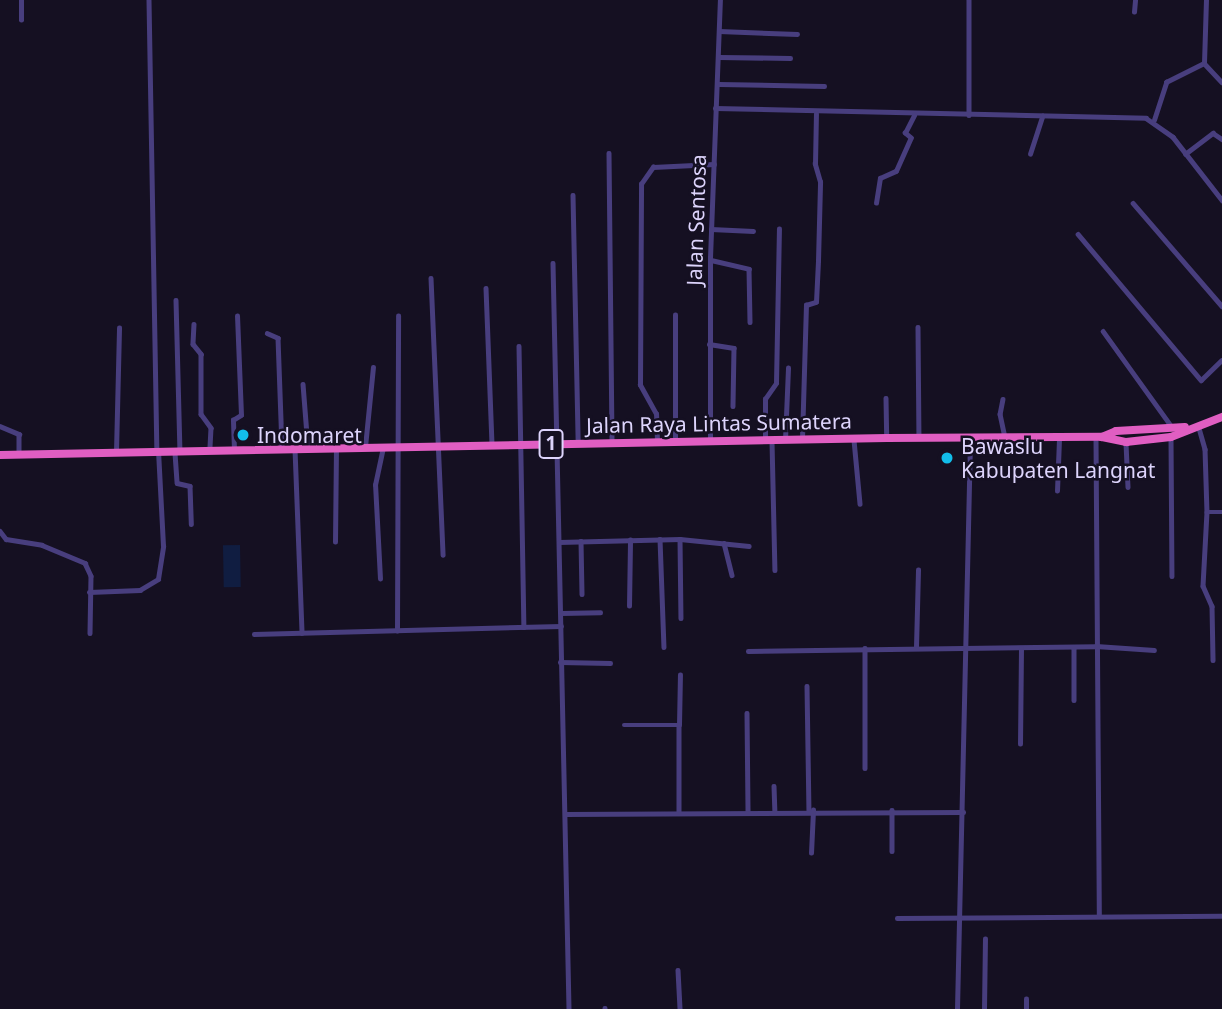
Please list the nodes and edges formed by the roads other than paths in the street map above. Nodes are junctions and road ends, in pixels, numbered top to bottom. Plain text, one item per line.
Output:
1 (21, 0) edge
2 (149, 0) edge
3 (720, 0) edge
4 (969, 0) edge
5 (1135, 0) edge
6 (1206, 0) edge
7 (1134, 12) dead end
8 (21, 20) dead end
9 (719, 31) junction
10 (797, 34) dead end
11 (719, 57) junction
12 (790, 58) dead end
13 (1204, 63) junction
14 (1222, 82) edge
15 (719, 84) junction
16 (824, 86) dead end
17 (716, 108) junction
18 (816, 113) junction
19 (914, 115) junction
20 (969, 115) junction
21 (1042, 116) junction
22 (1154, 120) junction
23 (1222, 139) edge
24 (609, 153) dead end
25 (1030, 154) dead end
26 (1185, 154) junction
27 (714, 164) junction
28 (573, 194) dead end
29 (1222, 200) edge
30 (876, 203) dead end
31 (1133, 203) dead end
32 (711, 229) junction
33 (779, 229) dead end
34 (753, 231) dead end
35 (1078, 234) dead end
36 (710, 260) junction
37 (553, 263) dead end
38 (431, 278) dead end
39 (486, 288) dead end
40 (176, 300) dead end
41 (1222, 306) edge
42 (675, 315) dead end
43 (237, 316) dead end
44 (398, 317) dead end
45 (750, 322) dead end
46 (194, 324) dead end
47 (918, 327) dead end
48 (119, 328) dead end
49 (1102, 331) dead end
50 (267, 333) dead end
51 (709, 344) junction
52 (519, 346) dead end
53 (1221, 362) edge
54 (373, 367) dead end
55 (789, 368) dead end
56 (303, 384) dead end
57 (886, 398) dead end
58 (1003, 399) dead end
59 (733, 406) dead end
60 (1222, 415) edge
61 (0, 426) edge
62 (1199, 428) junction
63 (1173, 434) junction
64 (887, 438) junction
65 (919, 438) junction
66 (1059, 438) junction
67 (1099, 438) junction
68 (802, 439) junction
69 (854, 439) junction
70 (970, 439) junction
71 (1005, 439) junction
72 (769, 440) junction
73 (785, 440) junction
74 (710, 441) junction
75 (612, 442) junction
76 (657, 442) junction
77 (675, 442) junction
78 (1126, 442) junction
79 (578, 443) junction
80 (492, 444) junction
81 (520, 444) junction
82 (559, 444) junction
83 (438, 445) junction
84 (365, 447) junction
85 (383, 447) junction
86 (399, 447) junction
87 (336, 448) junction
88 (282, 449) junction
89 (295, 449) junction
90 (308, 449) junction
91 (210, 450) junction
92 (234, 450) junction
93 (158, 451) junction
94 (178, 451) junction
95 (116, 452) junction
96 (0, 455) edge
97 (19, 455) junction
98 (1128, 487) dead end
99 (1057, 491) dead end
100 (860, 504) dead end
101 (1207, 512) junction
102 (1222, 512) edge
103 (191, 524) dead end
104 (0, 531) edge
105 (660, 539) junction
106 (680, 539) junction
107 (630, 540) junction
108 (581, 541) junction
109 (335, 542) dead end
110 (559, 542) junction
111 (724, 542) junction
112 (749, 546) dead end
113 (443, 555) dead end
114 (775, 570) dead end
115 (918, 570) dead end
116 (732, 575) dead end
117 (1172, 576) dead end
118 (380, 579) dead end
119 (89, 592) junction
120 (582, 593) dead end
121 (629, 606) dead end
122 (600, 612) dead end
123 (561, 613) junction
124 (681, 618) dead end
125 (561, 626) junction
126 (524, 627) junction
127 (397, 631) junction
128 (90, 633) dead end
129 (302, 633) junction
130 (254, 634) dead end
131 (1096, 646) junction
132 (664, 647) dead end
133 (865, 648) junction
134 (916, 648) junction
135 (968, 649) junction
136 (1021, 649) junction
137 (1074, 649) junction
138 (1154, 650) dead end
139 (748, 651) dead end
140 (1213, 660) dead end
141 (560, 662) junction
142 (610, 663) dead end
143 (680, 675) dead end
144 (807, 686) dead end
145 (1074, 700) dead end
146 (747, 713) dead end
147 (624, 725) dead end
148 (679, 725) junction
149 (1020, 744) dead end
150 (865, 768) dead end
151 (774, 786) dead end
152 (775, 810) junction
153 (811, 810) junction
154 (892, 810) junction
155 (748, 811) junction
156 (679, 812) junction
157 (963, 812) junction
158 (565, 814) junction
159 (892, 851) dead end
160 (811, 853) dead end
161 (1099, 916) junction
162 (1222, 916) edge
163 (897, 918) dead end
164 (962, 918) junction
165 (985, 939) dead end
166 (678, 970) dead end
167 (1026, 999) dead end
168 (569, 1009) edge
169 (680, 1009) edge
170 (957, 1009) edge
171 (984, 1009) edge
172 (1026, 1009) edge

1 - 8 street
2 - 93 street
3 - 9 street, Jalan Sentosa
4 - 20 street
5 - 7 street
6 - 13 street
9 - 10 street
9 - 11 street, Jalan Sentosa
11 - 12 street
11 - 15 street, Jalan Sentosa
13 - 14 street
13 - 22 street
15 - 16 street
15 - 17 street, Jalan Sentosa
17 - 18 street
17 - 27 street, Jalan Sentosa
18 - 19 street
18 - 68 street
19 - 20 street
19 - 30 street
20 - 21 street
21 - 22 street
21 - 25 street
22 - 26 street
23 - 26 street
24 - 75 street
26 - 29 street
27 - 32 street, Jalan Sentosa
27 - 76 street
28 - 79 street
31 - 41 street
32 - 34 street
32 - 36 street, Jalan Sentosa
33 - 72 street
35 - 53 street
36 - 45 street
36 - 51 street, Jalan Sentosa
37 - 82 street
38 - 83 street
39 - 80 street
40 - 94 street
42 - 77 street
43 - 92 street
44 - 86 street
46 - 91 street
47 - 65 street
48 - 95 street
49 - 63 street
50 - 88 street
51 - 59 street
51 - 74 street, Jalan Sentosa
52 - 81 street
54 - 84 street
55 - 73 street
56 - 90 street
57 - 64 street
58 - 71 street
60 - 62 highway, Jalan Raya Lintas Sumatera / 1
60 - 63 highway, Jalan Raya Lintas Sumatera / 1
61 - 97 street
62 - 63 highway, Jalan Raya Lintas Sumatera / 1
62 - 101 street
63 - 67 highway, Jalan Raya Lintas Sumatera / 1
63 - 78 highway, Jalan Raya Lintas Sumatera / 1
63 - 117 street
64 - 65 highway, Jalan Raya Lintas Sumatera / 1
64 - 69 highway, Jalan Raya Lintas Sumatera / 1
65 - 70 highway, Jalan Raya Lintas Sumatera / 1
66 - 67 highway, Jalan Raya Lintas Sumatera / 1
66 - 71 highway, Jalan Raya Lintas Sumatera / 1
66 - 99 street
67 - 78 highway, Jalan Raya Lintas Sumatera / 1
67 - 131 street
68 - 69 highway, Jalan Raya Lintas Sumatera / 1
68 - 73 highway, Jalan Raya Lintas Sumatera / 1
69 - 100 street
70 - 71 highway, Jalan Raya Lintas Sumatera / 1
70 - 135 street
72 - 73 highway, Jalan Raya Lintas Sumatera / 1
72 - 74 highway, Jalan Raya Lintas Sumatera / 1
72 - 114 street
74 - 77 highway, Jalan Raya Lintas Sumatera / 1
75 - 76 highway, Jalan Raya Lintas Sumatera / 1
75 - 79 highway, Jalan Raya Lintas Sumatera / 1
76 - 77 highway, Jalan Raya Lintas Sumatera / 1
78 - 98 street
79 - 82 highway, Jalan Raya Lintas Sumatera / 1
80 - 81 highway, Jalan Raya Lintas Sumatera / 1
80 - 83 highway, Jalan Raya Lintas Sumatera / 1
81 - 82 highway, Jalan Raya Lintas Sumatera / 1
81 - 126 street
82 - 110 street
83 - 86 highway, Jalan Raya Lintas Sumatera / 1
83 - 113 street
84 - 85 highway, Jalan Raya Lintas Sumatera / 1
84 - 87 highway, Jalan Raya Lintas Sumatera / 1
85 - 86 highway, Jalan Raya Lintas Sumatera / 1
85 - 118 street
86 - 127 street
87 - 90 highway, Jalan Raya Lintas Sumatera / 1
87 - 109 street
88 - 89 highway, Jalan Raya Lintas Sumatera / 1
88 - 92 highway, Jalan Raya Lintas Sumatera / 1
89 - 90 highway, Jalan Raya Lintas Sumatera / 1
89 - 129 street
91 - 92 highway, Jalan Raya Lintas Sumatera / 1
91 - 94 highway, Jalan Raya Lintas Sumatera / 1
93 - 94 highway, Jalan Raya Lintas Sumatera / 1
93 - 95 highway, Jalan Raya Lintas Sumatera / 1
93 - 119 street
94 - 103 street
95 - 97 highway, Jalan Raya Lintas Sumatera / 1
96 - 97 highway, Jalan Raya Lintas Sumatera / 1
101 - 102 street
101 - 140 street
104 - 119 street
105 - 106 street
105 - 107 street
105 - 132 street
106 - 111 street
106 - 124 street
107 - 108 street
107 - 121 street
108 - 110 street
108 - 120 street
110 - 123 street
111 - 112 street
111 - 116 street
115 - 134 street
119 - 128 street
122 - 123 street
123 - 125 street
125 - 126 street
125 - 141 street
126 - 127 street
127 - 129 street
129 - 130 street
131 - 137 street
131 - 138 street
131 - 161 street
133 - 134 street
133 - 139 street
133 - 150 street
134 - 135 street
135 - 136 street
135 - 157 street
136 - 137 street
136 - 149 street
137 - 145 street
141 - 142 street
141 - 158 street
143 - 148 street
144 - 153 street
146 - 155 street
147 - 148 street
148 - 156 street
151 - 152 street
152 - 153 street
152 - 155 street
153 - 154 street
153 - 160 street
154 - 157 street
154 - 159 street
155 - 156 street
156 - 158 street
157 - 164 street
158 - 168 street
161 - 162 street
161 - 164 street
163 - 164 street
164 - 170 street
165 - 171 street
166 - 169 street
167 - 172 street

